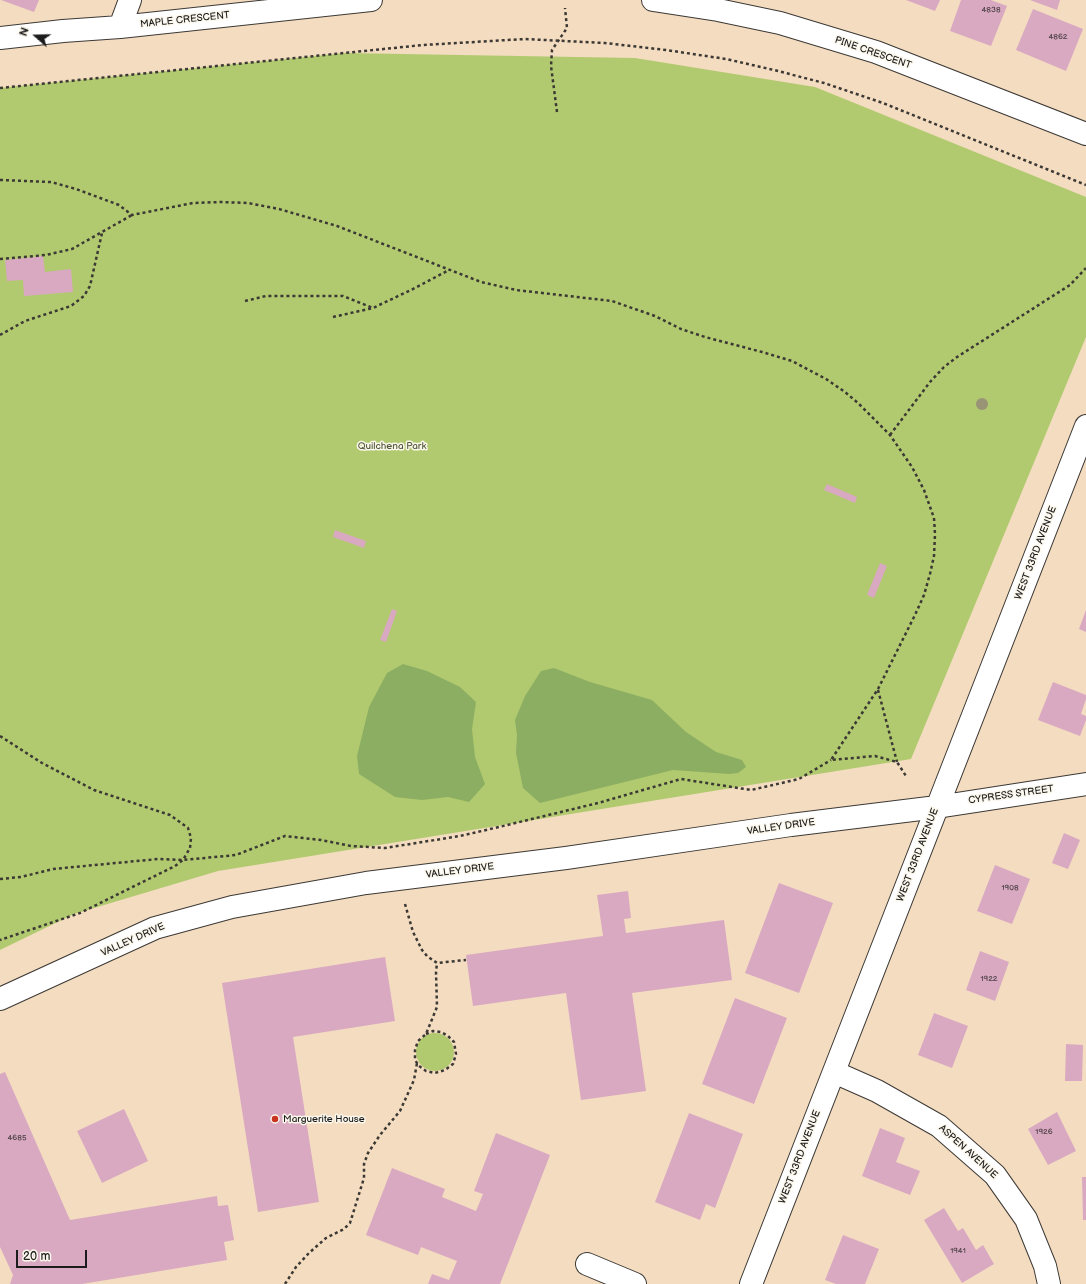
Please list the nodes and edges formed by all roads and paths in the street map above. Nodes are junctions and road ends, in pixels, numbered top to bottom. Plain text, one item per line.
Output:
1 (130, 0) edge
2 (370, 0) edge
3 (653, 0) edge
4 (565, 8) dead end
5 (120, 27) junction
6 (0, 38) edge
7 (559, 41) junction
8 (0, 88) edge
9 (557, 112) dead end
10 (1086, 134) edge
11 (0, 180) edge
12 (1086, 185) edge
13 (132, 216) junction
14 (102, 233) junction
15 (0, 260) edge
16 (1086, 268) edge
17 (449, 270) junction
18 (245, 301) dead end
19 (373, 308) junction
20 (332, 317) dead end
21 (0, 335) edge
22 (1086, 426) edge
23 (890, 435) junction
24 (878, 690) junction
25 (0, 736) edge
26 (831, 760) junction
27 (897, 762) junction
28 (906, 776) dead end
29 (1086, 784) edge
30 (937, 807) junction
31 (183, 860) junction
32 (0, 879) edge
33 (405, 904) dead end
34 (0, 940) edge
35 (466, 960) dead end
36 (437, 963) junction
37 (0, 999) edge
38 (426, 1034) junction
39 (417, 1063) junction
40 (834, 1072) junction
41 (587, 1264) dead end
42 (285, 1284) edge
43 (635, 1284) edge
44 (751, 1284) edge
45 (1049, 1284) edge

1 - 5 street
2 - 5 street, MAPLE CRESCENT
3 - 10 street, PINE CRESCENT
4 - 7 path
5 - 6 street, MAPLE CRESCENT
7 - 8 path
7 - 9 path
7 - 12 path
11 - 13 path
13 - 14 path
13 - 17 path
14 - 15 path
14 - 21 path
16 - 23 path
17 - 19 path
17 - 23 path
18 - 19 path
19 - 20 path
22 - 30 street, WEST 33RD AVENUE
23 - 24 path
24 - 26 path
24 - 27 path
25 - 31 path
26 - 27 path
26 - 31 path
27 - 28 path
29 - 30 street, CYPRESS STREET
30 - 37 street, VALLEY DRIVE
30 - 40 street, WEST 33RD AVENUE
31 - 32 path
31 - 34 path
33 - 36 path
35 - 36 path
36 - 38 path
38 - 39 path
38 - 39 path
39 - 42 path
40 - 44 street, WEST 33RD AVENUE
40 - 45 street, ASPEN AVENUE
41 - 43 street

